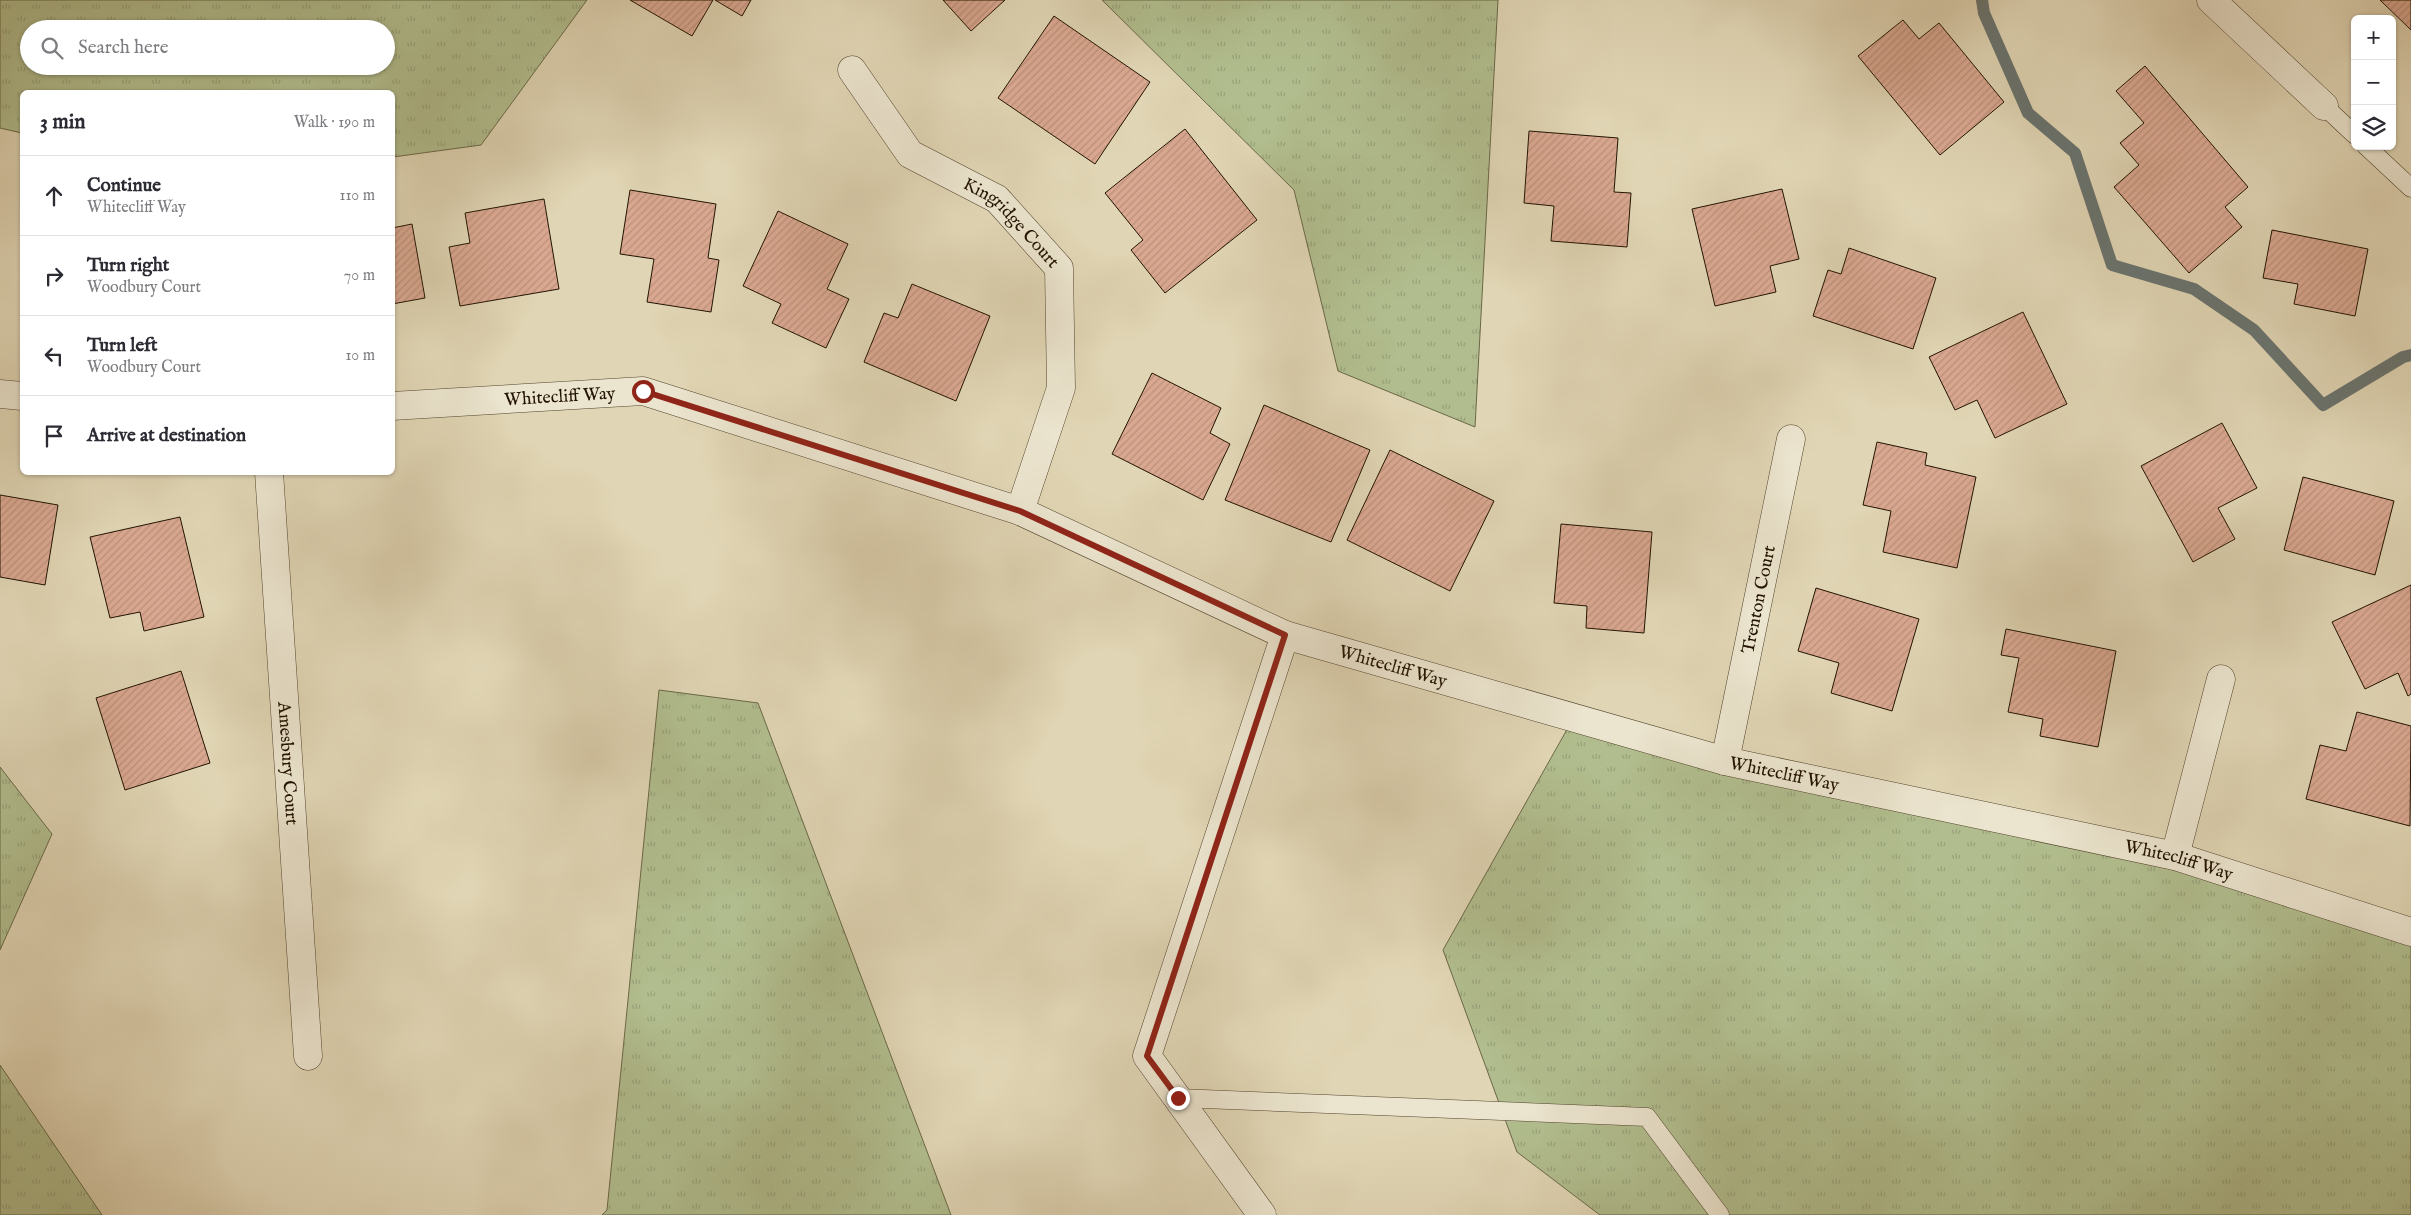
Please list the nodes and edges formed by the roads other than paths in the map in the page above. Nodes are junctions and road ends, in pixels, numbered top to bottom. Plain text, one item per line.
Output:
1 (2211, 0) edge
2 (852, 70) dead end
3 (2324, 106) joint
4 (2351, 131) edge
5 (2370, 150) edge
6 (2411, 188) edge
7 (0, 394) edge
8 (20, 396) edge
9 (395, 406) edge
10 (1791, 439) dead end
11 (269, 475) edge
12 (1020, 511) junction
13 (1285, 635) junction
14 (2222, 679) dead end
15 (1725, 761) junction
16 (2175, 856) junction
17 (2411, 932) edge
18 (308, 1056) dead end
19 (1178, 1098) junction
20 (1262, 1215) edge
21 (1720, 1215) edge

1 - 3 street
2 - 12 street, Kingridge Court
3 - 4 lane
5 - 6 lane
7 - 8 street
9 - 12 street, Whitecliff Way
10 - 15 street, Trenton Court
11 - 18 street, Amesbury Court
12 - 13 street, Whitecliff Way
13 - 15 street, Whitecliff Way
13 - 19 street
14 - 16 street
15 - 16 street, Whitecliff Way
16 - 17 street, Whitecliff Way
19 - 20 street
19 - 21 lane

